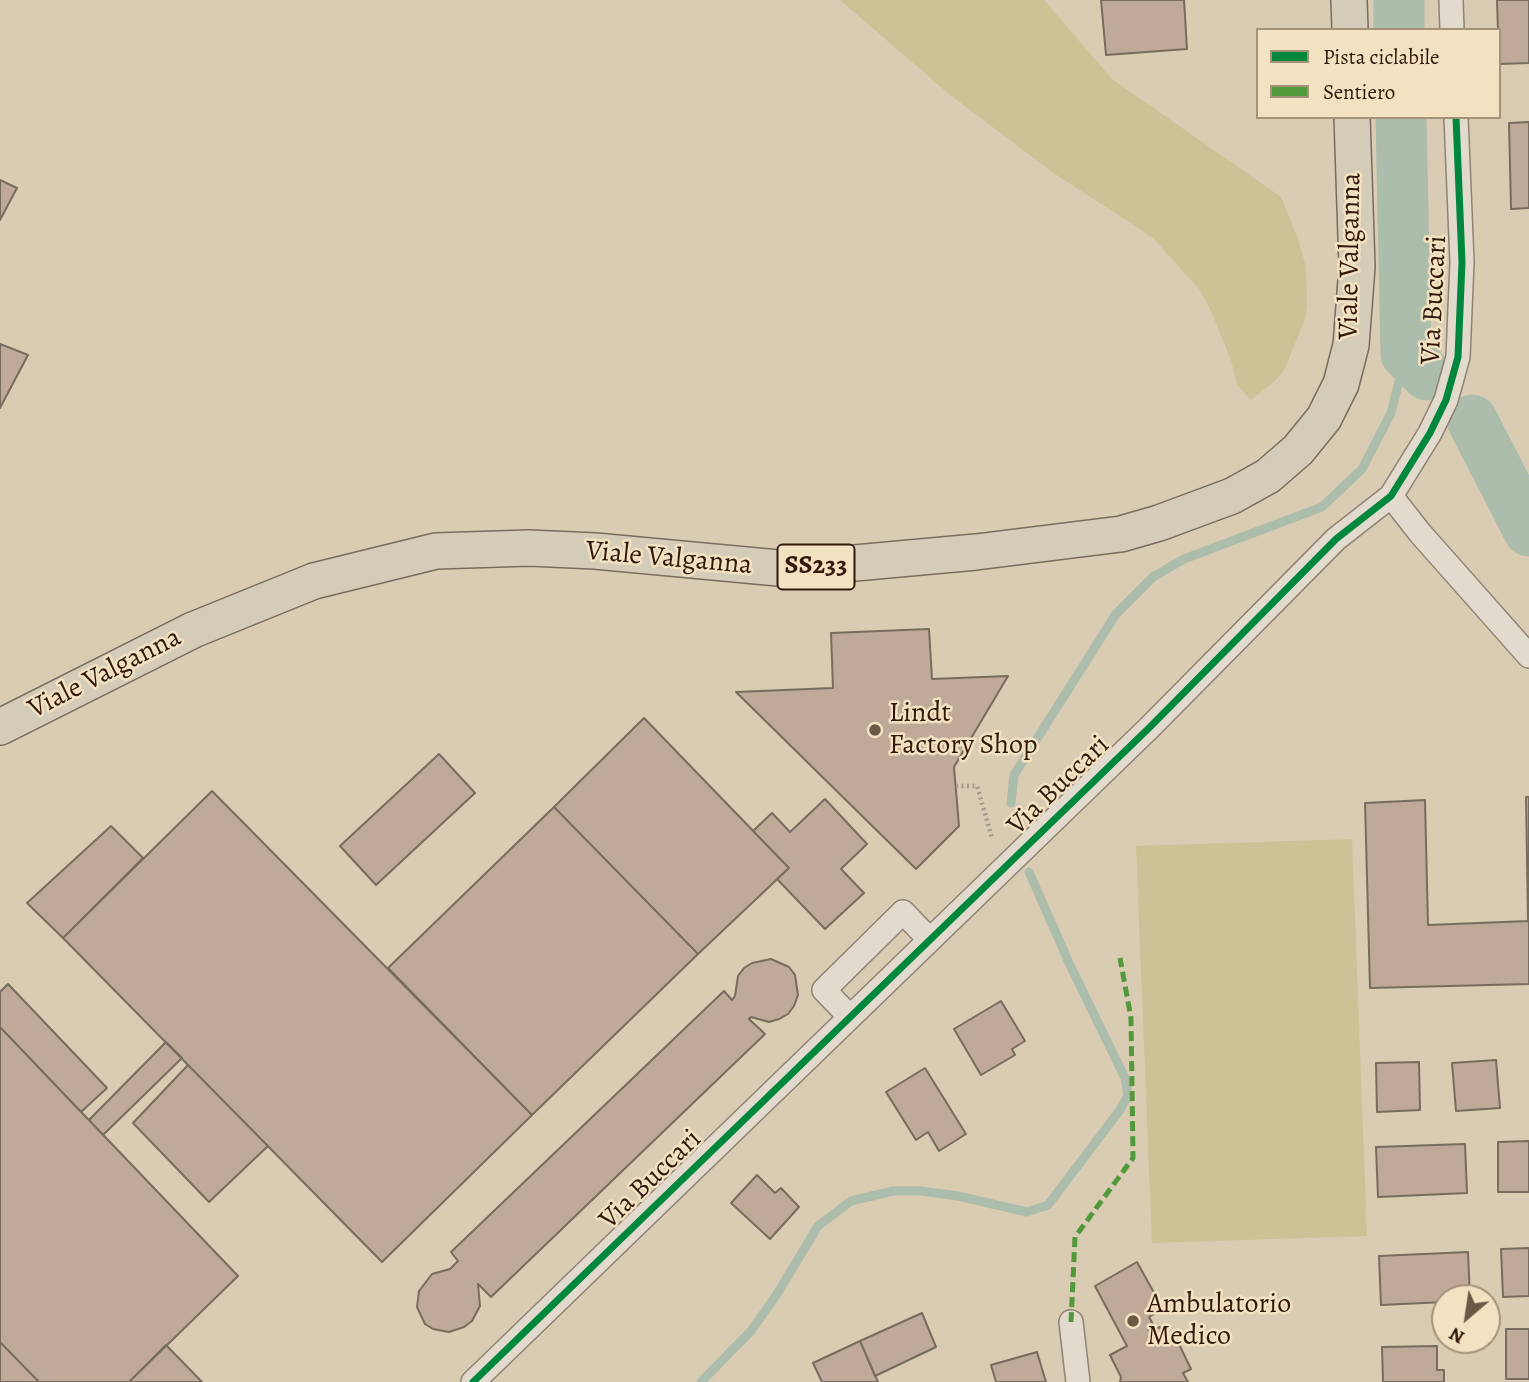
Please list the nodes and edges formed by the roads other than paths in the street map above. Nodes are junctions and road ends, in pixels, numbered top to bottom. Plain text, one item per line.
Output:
1 (1349, 0) edge
2 (1451, 0) edge
3 (1350, 28) edge
4 (1452, 28) edge
5 (1352, 119) edge
6 (1456, 119) edge
7 (1391, 496) junction
8 (1529, 656) edge
9 (0, 727) edge
10 (930, 940) junction
11 (850, 1017) junction
12 (1071, 1322) dead end
13 (473, 1382) edge
14 (1078, 1382) edge

1 - 3 main road
2 - 4 street
5 - 9 main road, Viale Valganna / SS233
6 - 7 street, Via Buccari
7 - 8 street
7 - 10 street, Via Buccari
10 - 11 street, Via Buccari
10 - 11 street
11 - 13 street, Via Buccari
12 - 14 street

